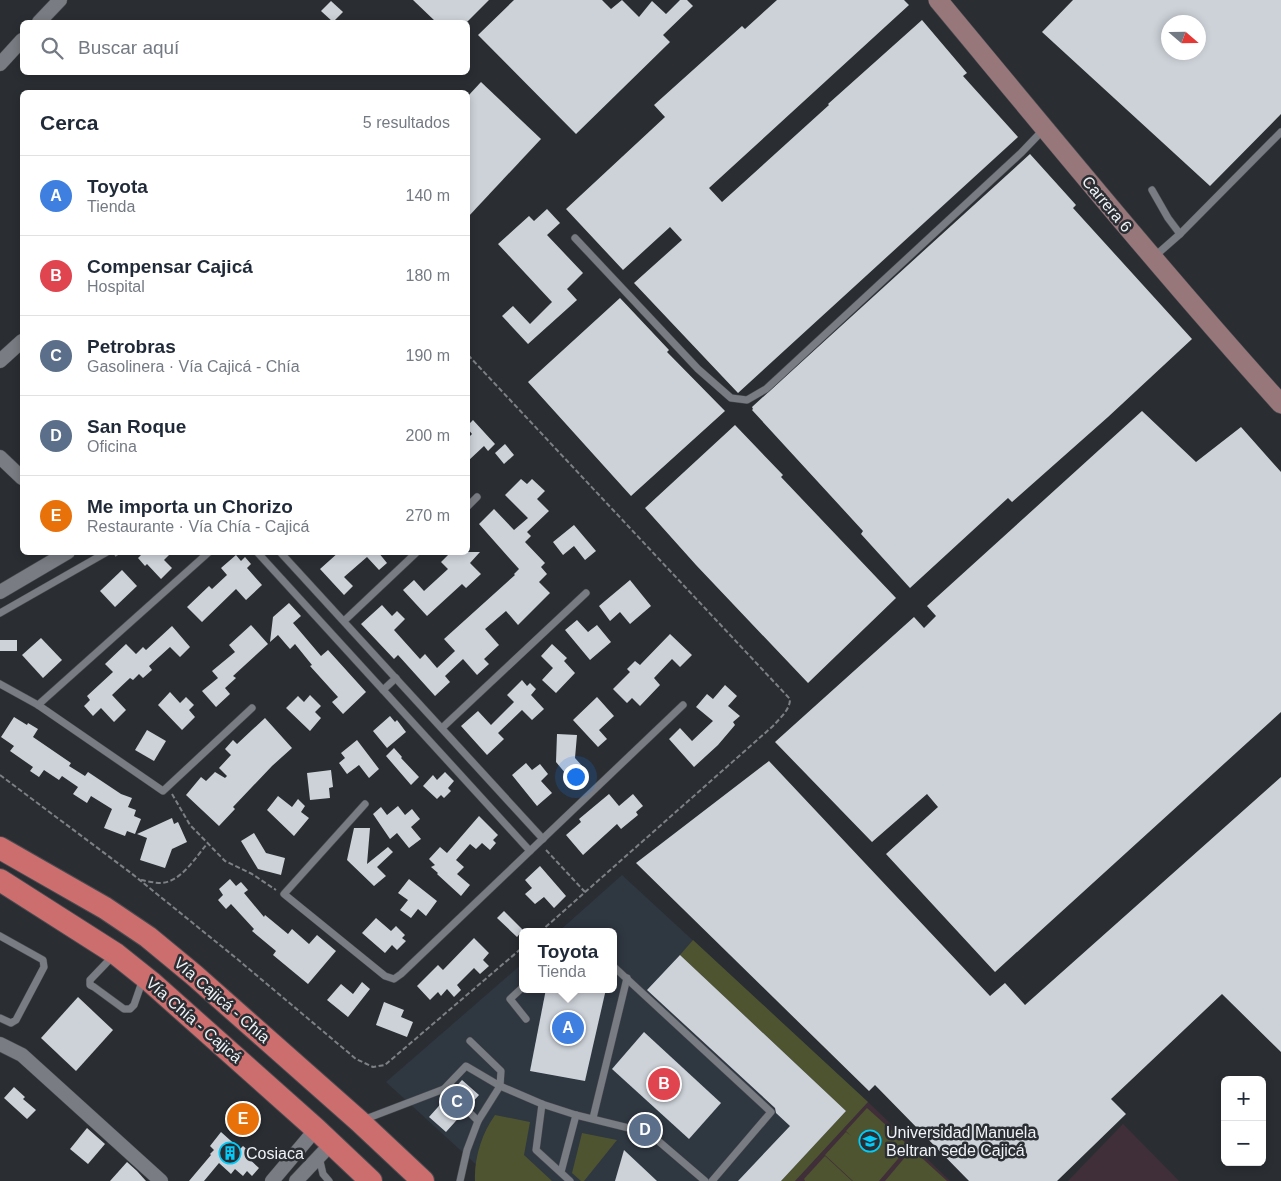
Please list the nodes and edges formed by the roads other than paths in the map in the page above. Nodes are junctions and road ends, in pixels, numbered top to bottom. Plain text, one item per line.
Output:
1 (60, 0) edge
2 (938, 0) edge
3 (41, 20) edge
4 (20, 42) edge
5 (0, 64) edge
6 (1044, 129) junction
7 (1281, 132) edge
8 (1152, 190) dead end
9 (1180, 234) junction
10 (575, 238) dead end
11 (1153, 258) junction
12 (20, 343) edge
13 (0, 360) edge
14 (1281, 404) edge
15 (0, 457) edge
16 (20, 476) edge
17 (477, 497) dead end
18 (470, 504) edge
19 (63, 555) edge
20 (102, 555) edge
21 (206, 555) edge
22 (260, 555) edge
23 (283, 555) edge
24 (414, 555) edge
25 (0, 592) edge
26 (586, 593) dead end
27 (0, 613) edge
28 (344, 622) junction
29 (396, 678) junction
30 (0, 684) edge
31 (383, 690) junction
32 (683, 705) dead end
33 (38, 706) junction
34 (252, 708) dead end
35 (442, 728) junction
36 (365, 804) dead end
37 (541, 841) junction
38 (0, 848) edge
39 (530, 852) junction
40 (0, 880) edge
41 (0, 936) edge
42 (116, 954) junction
43 (617, 969) edge
44 (144, 976) junction
45 (627, 978) junction
46 (519, 991) edge
47 (0, 1018) edge
48 (526, 1019) dead end
49 (470, 1041) dead end
50 (0, 1044) edge
51 (500, 1086) junction
52 (542, 1104) junction
53 (466, 1110) dead end
54 (576, 1115) junction
55 (593, 1118) junction
56 (360, 1121) junction
57 (478, 1121) junction
58 (322, 1143) junction
59 (561, 1172) junction
60 (161, 1181) edge
61 (272, 1181) edge
62 (296, 1181) edge
63 (329, 1181) edge
64 (371, 1181) edge
65 (423, 1181) edge
66 (460, 1181) edge
67 (570, 1181) edge
68 (705, 1181) edge
69 (712, 1181) edge

1 - 3 street
2 - 6 main road, Carrera 6
4 - 5 street
6 - 10 lane
6 - 11 main road, Carrera 6
7 - 9 lane
8 - 9 lane
9 - 11 lane
11 - 14 main road, Carrera 6
12 - 13 street
15 - 16 street
17 - 18 lane
19 - 25 street
20 - 27 lane
21 - 33 lane
22 - 31 lane
23 - 28 lane
24 - 28 lane
26 - 35 lane
28 - 29 lane
29 - 31 lane
29 - 35 lane
30 - 33 lane
31 - 39 lane
32 - 37 lane
33 - 34 lane
35 - 37 lane
36 - 39 lane
37 - 39 lane
38 - 56 highway, Vía Cajicá - Chía
40 - 42 highway, Vía Chía - Cajicá
41 - 47 lane
42 - 44 highway, Vía Chía - Cajicá
42 - 44 lane
43 - 45 lane
44 - 58 highway, Vía Chía - Cajicá
45 - 55 lane
45 - 69 lane
46 - 48 lane
49 - 51 lane
50 - 60 street
51 - 52 lane
51 - 56 lane
51 - 57 lane
52 - 54 lane
52 - 59 lane
53 - 57 lane
54 - 55 lane
54 - 59 lane
55 - 68 lane
56 - 65 highway, Vía Cajicá - Chía
57 - 66 lane
58 - 61 street
58 - 62 street
58 - 63 lane
58 - 64 highway, Vía Chía - Cajicá
59 - 67 lane

